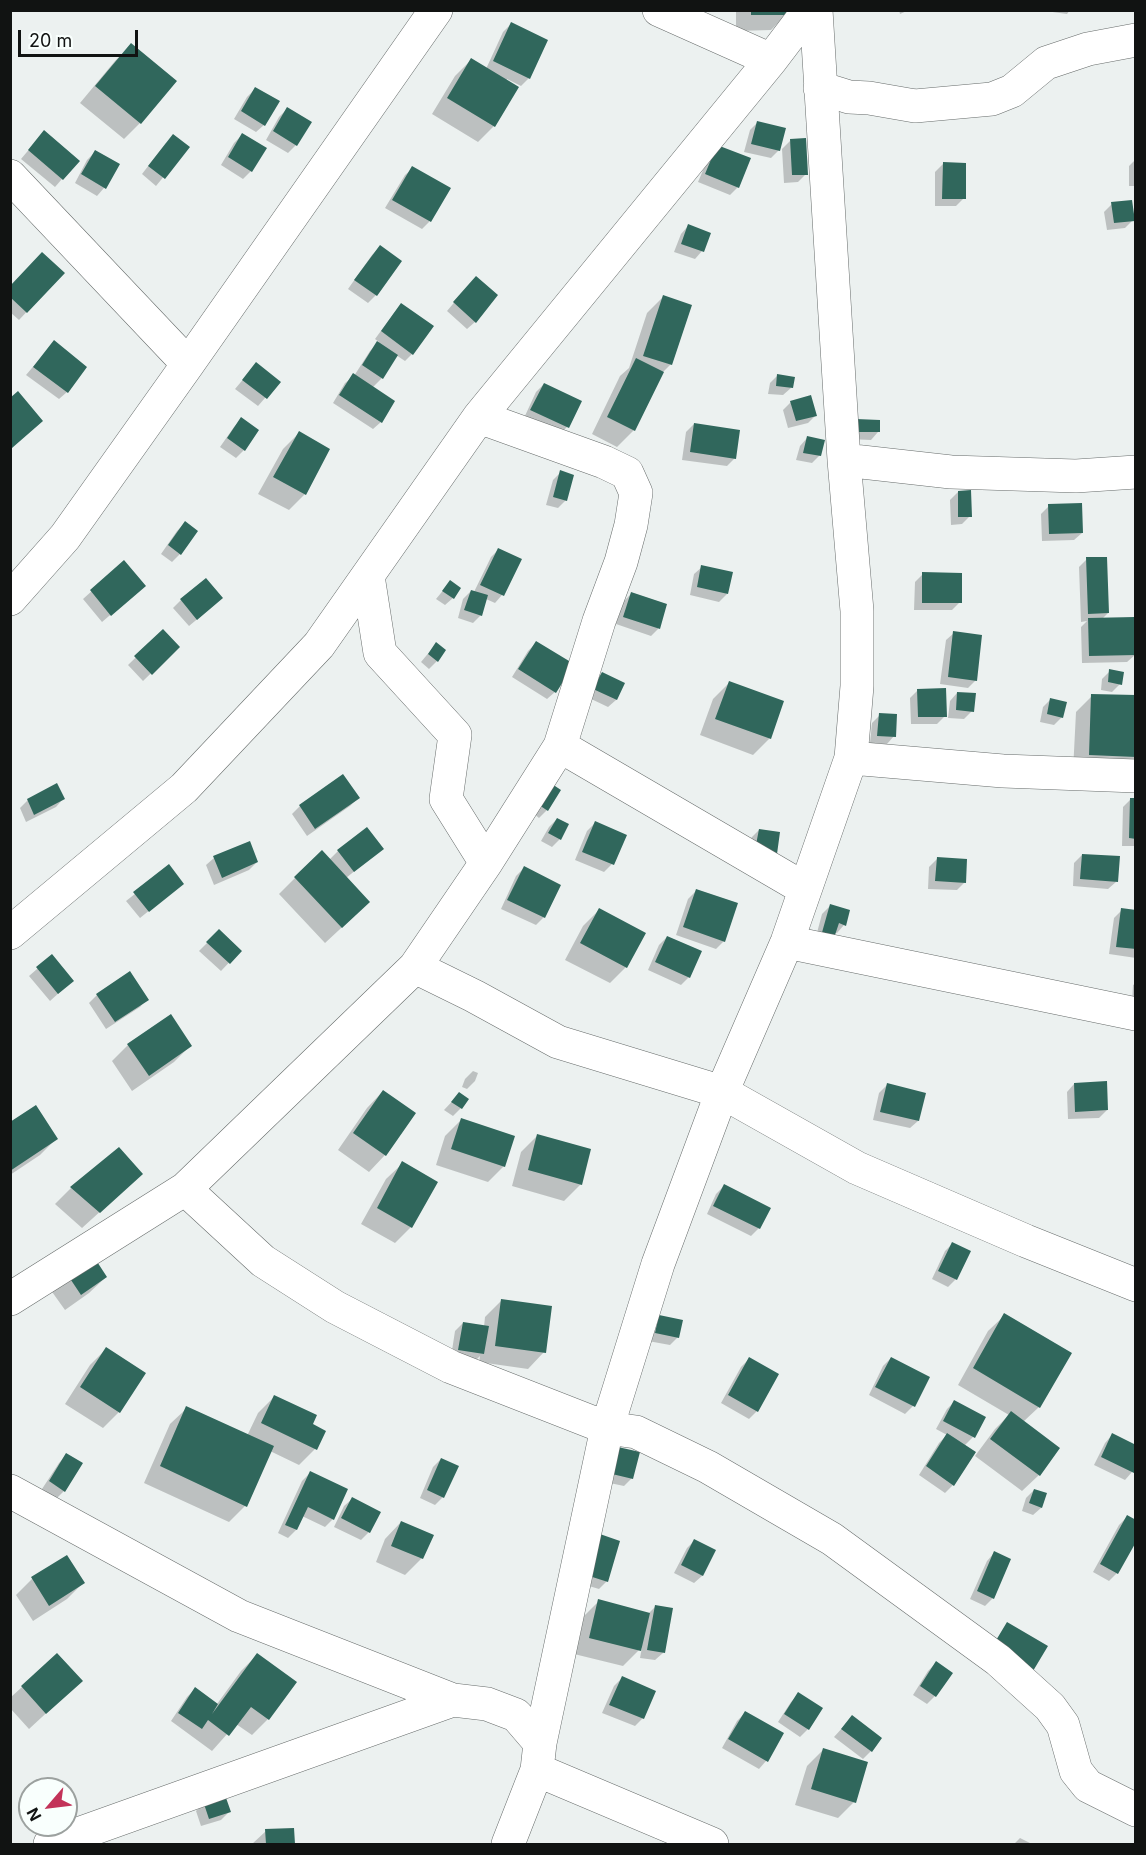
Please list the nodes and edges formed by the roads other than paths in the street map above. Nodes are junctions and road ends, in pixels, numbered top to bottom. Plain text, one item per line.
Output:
1 (436, 10) edge
2 (658, 10) edge
3 (809, 10) edge
4 (816, 10) edge
5 (1136, 40) edge
6 (771, 60) junction
7 (820, 88) junction
8 (10, 176) edge
9 (188, 364) junction
10 (479, 417) junction
11 (844, 460) junction
12 (1136, 472) edge
13 (368, 576) junction
14 (10, 599) edge
15 (560, 746) junction
16 (851, 758) junction
17 (1136, 776) edge
18 (486, 863) junction
19 (805, 888) junction
20 (10, 933) edge
21 (787, 942) junction
22 (416, 967) junction
23 (1136, 1014) edge
24 (722, 1092) junction
25 (185, 1189) junction
26 (1136, 1285) edge
27 (10, 1299) edge
28 (607, 1428) junction
29 (10, 1491) edge
30 (453, 1700) junction
31 (538, 1757) junction
32 (1136, 1810) edge
33 (50, 1845) edge
34 (508, 1845) edge
35 (712, 1845) edge

1 - 9 street
2 - 6 street
3 - 6 street
4 - 7 street
5 - 7 street
6 - 10 street
7 - 11 street
8 - 9 street
9 - 14 street
10 - 13 street
10 - 15 street
11 - 12 street
11 - 16 street
13 - 18 street
13 - 20 street
15 - 18 street
15 - 19 street
16 - 17 street
16 - 19 street
18 - 22 street
19 - 21 street
21 - 23 street
21 - 24 street
22 - 24 street
22 - 25 street
24 - 26 street
24 - 28 street
25 - 27 street
25 - 28 street
28 - 31 street
28 - 32 street
29 - 30 street
30 - 31 street
30 - 33 street
31 - 34 street
31 - 35 street

